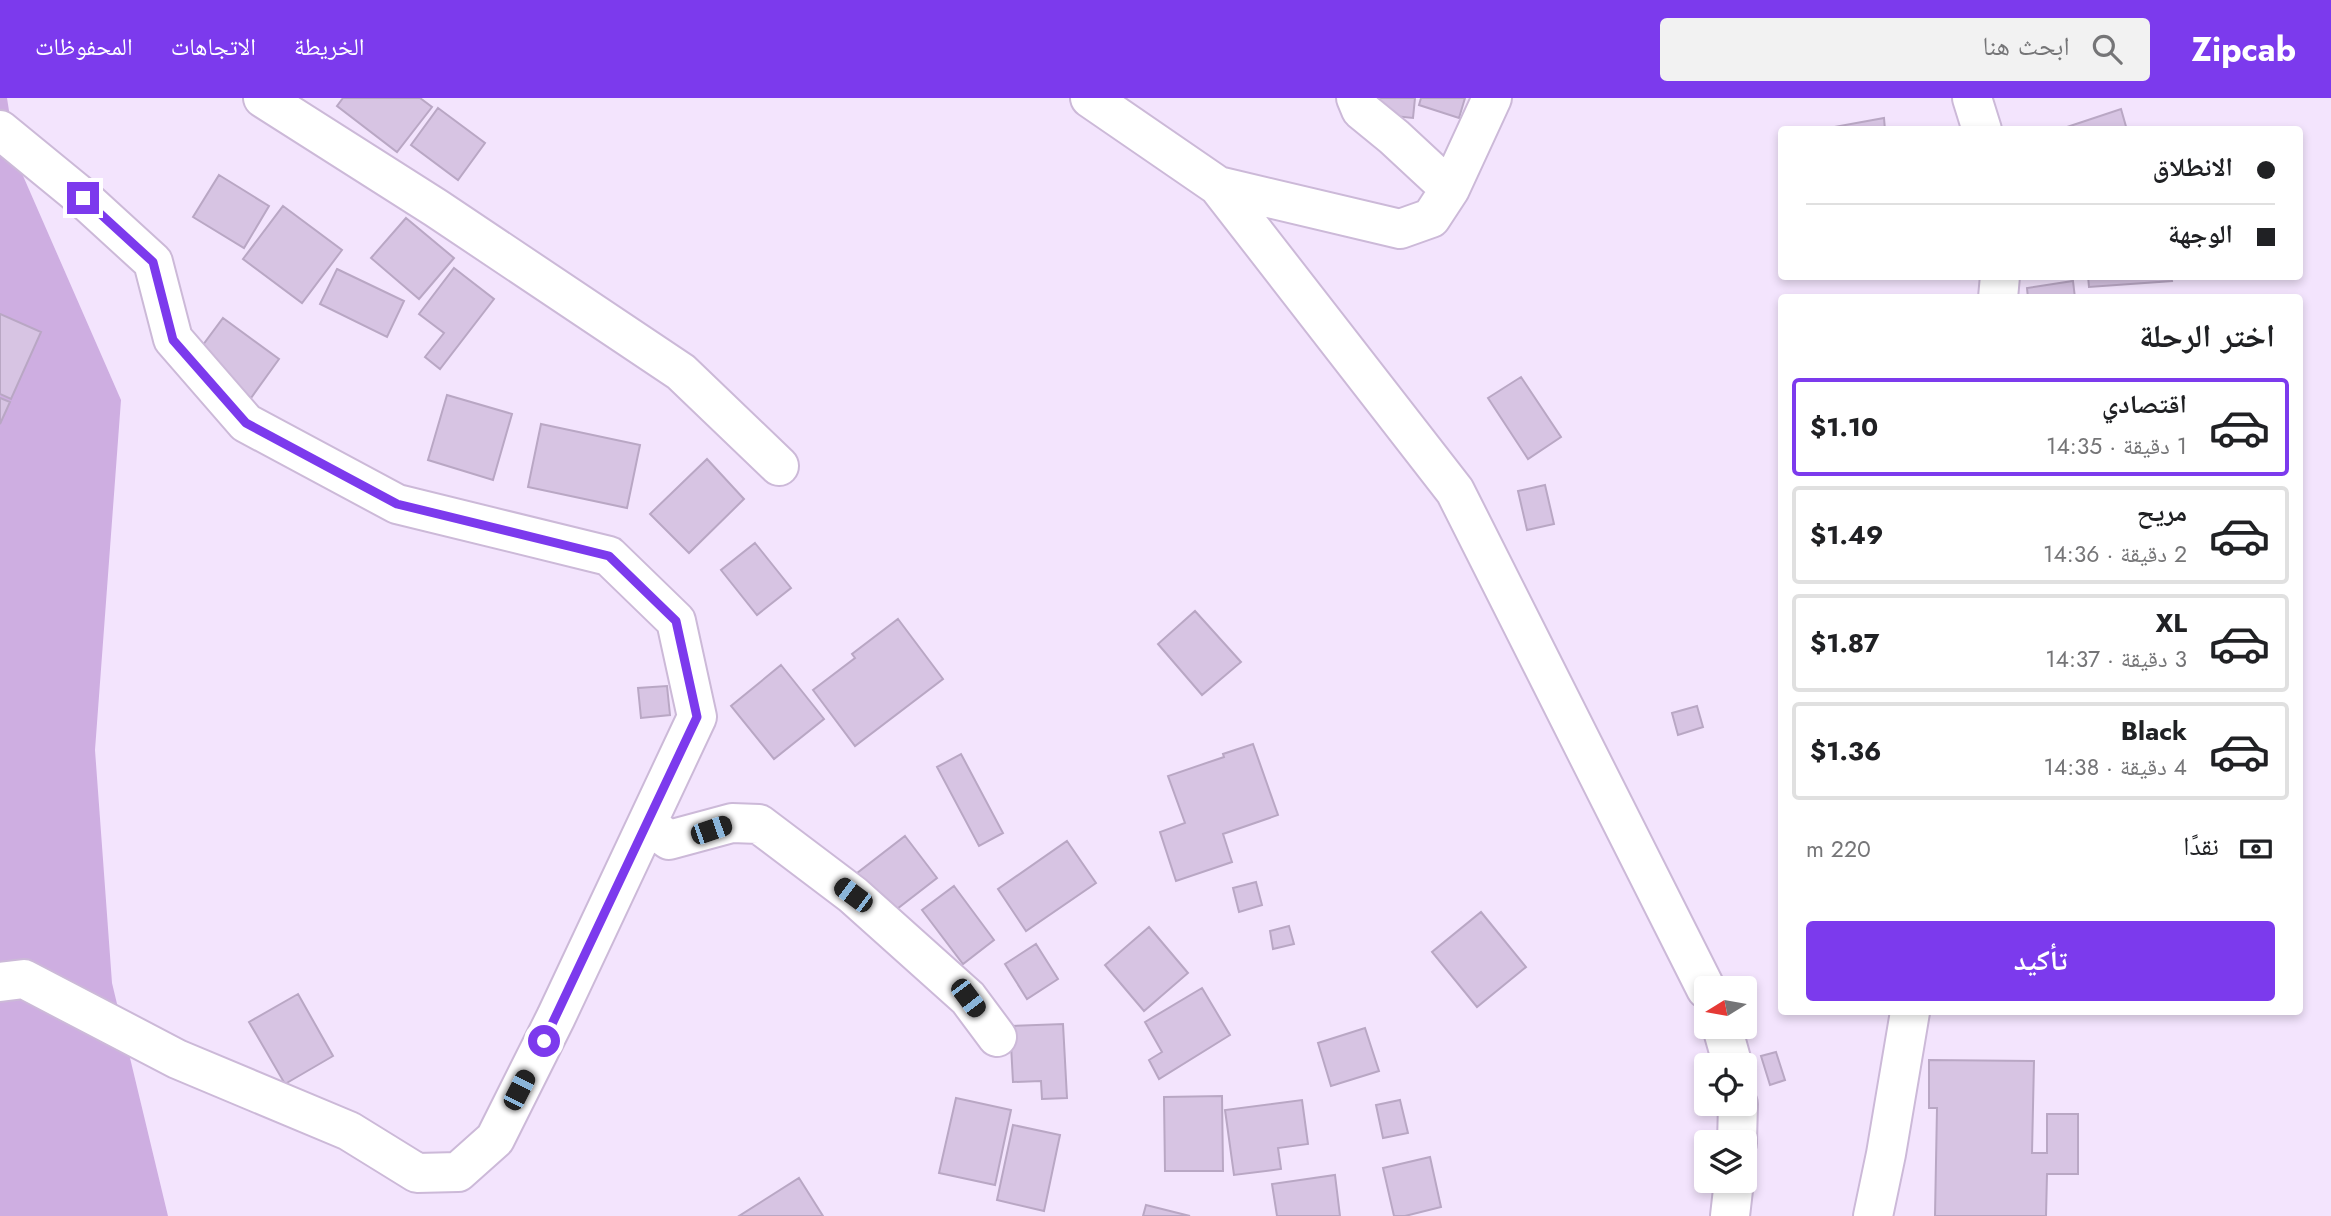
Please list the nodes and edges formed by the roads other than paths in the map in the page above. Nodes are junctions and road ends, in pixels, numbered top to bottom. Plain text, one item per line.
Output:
1 (263, 98) edge
2 (1090, 98) edge
3 (1356, 98) edge
4 (1492, 98) edge
5 (1972, 98) edge
6 (1981, 126) edge
7 (0, 130) edge
8 (1218, 186) junction
9 (1450, 189) junction
10 (779, 466) dead end
11 (647, 824) junction
12 (1699, 976) edge
13 (0, 982) edge
14 (1909, 1015) edge
15 (997, 1037) dead end
16 (1733, 1193) edge
17 (1730, 1216) edge
18 (1873, 1216) edge

1 - 10 street
2 - 8 street
3 - 9 street
4 - 9 street
5 - 6 street
7 - 11 street
8 - 9 street
8 - 12 street
11 - 13 street
11 - 15 street
14 - 18 street
16 - 17 street

